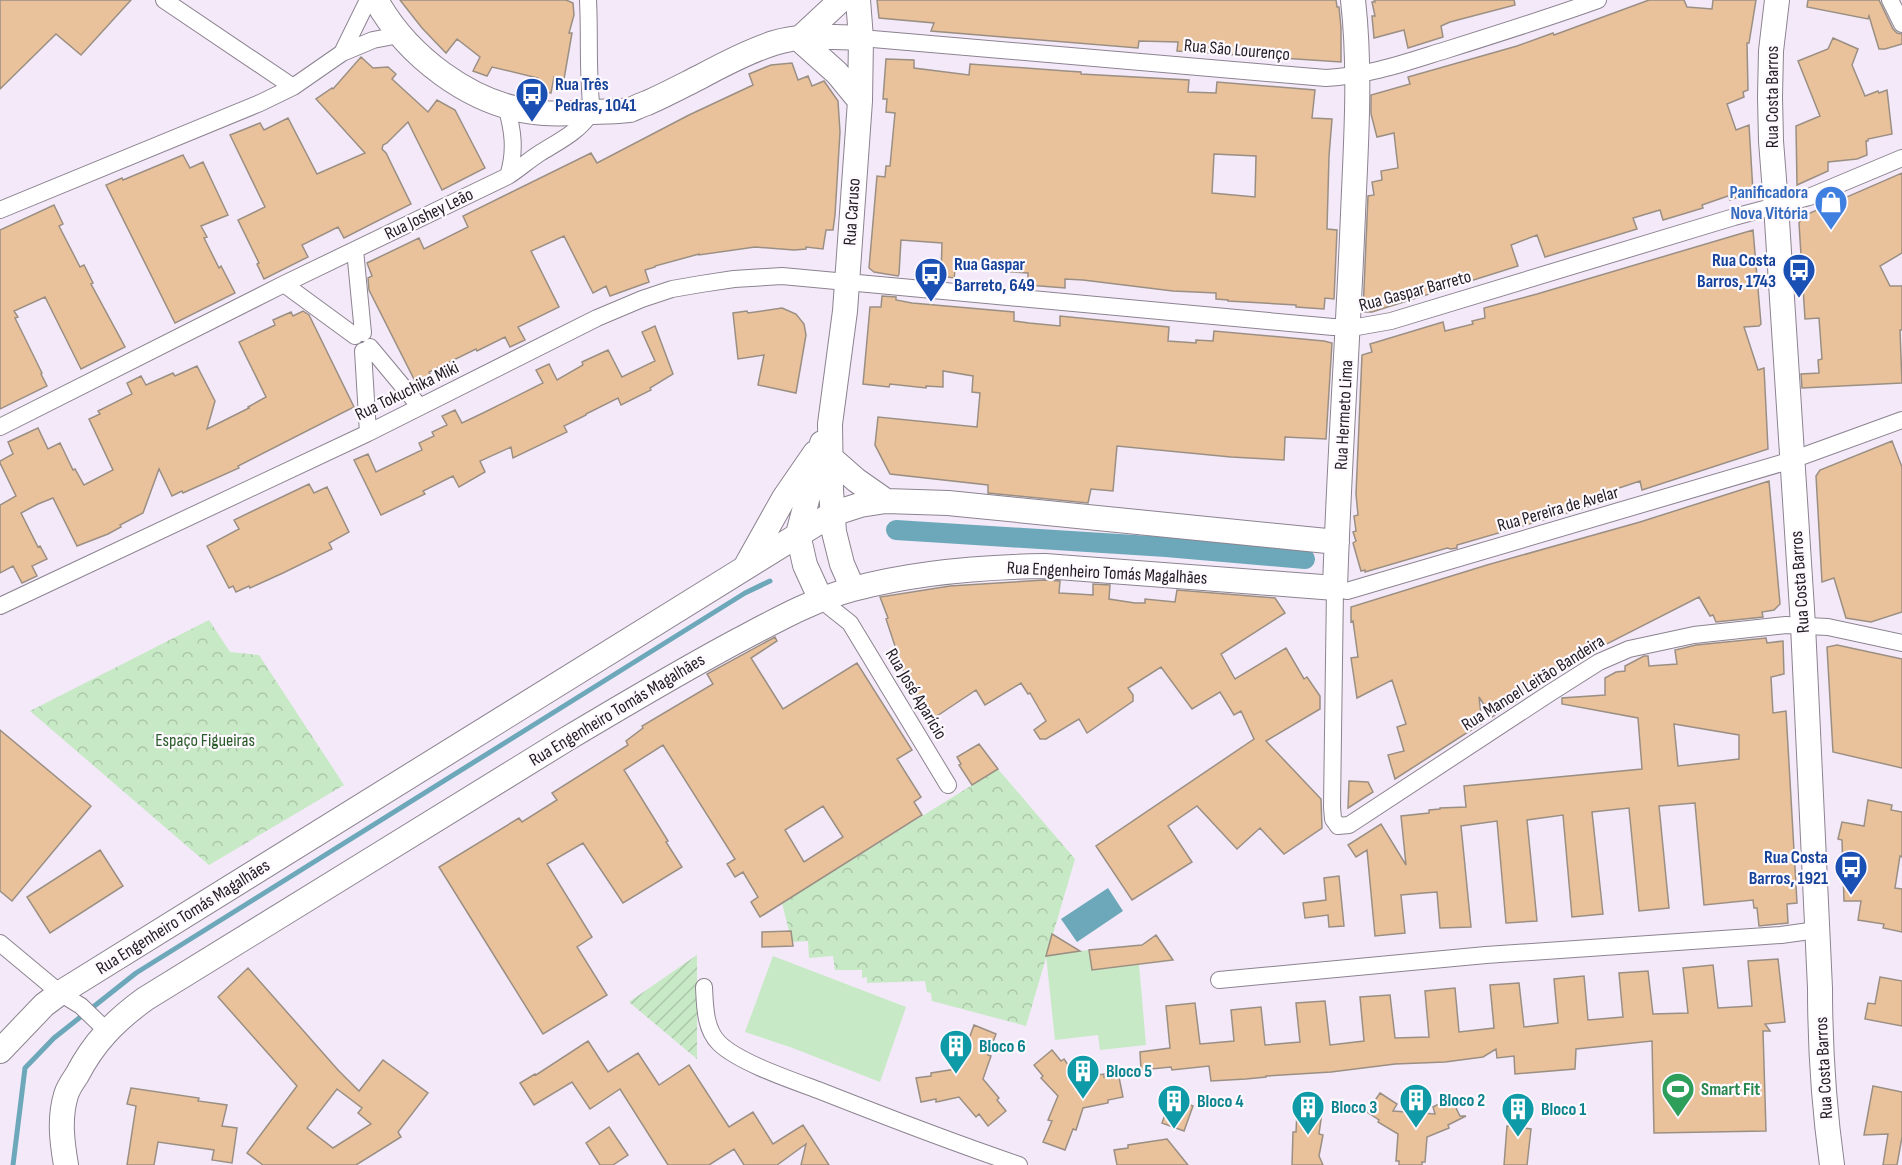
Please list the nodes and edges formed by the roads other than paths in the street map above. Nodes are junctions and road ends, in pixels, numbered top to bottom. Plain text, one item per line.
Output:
1 (164, 0) edge
2 (368, 0) edge
3 (376, 0) edge
4 (588, 0) edge
5 (841, 0) edge
6 (858, 0) edge
7 (1353, 0) edge
8 (1598, 0) edge
9 (1777, 0) edge
10 (1890, 0) edge
11 (1902, 24) edge
12 (399, 35) junction
13 (861, 38) junction
14 (799, 39) junction
15 (342, 53) junction
16 (1358, 75) junction
17 (293, 87) junction
18 (860, 101) junction
19 (506, 106) junction
20 (592, 112) junction
21 (1902, 158) edge
22 (508, 176) junction
23 (1776, 205) junction
24 (0, 210) edge
25 (355, 250) junction
26 (847, 281) junction
27 (285, 284) junction
28 (1349, 328) junction
29 (363, 342) junction
30 (420, 406) junction
31 (1902, 420) edge
32 (0, 427) edge
33 (368, 433) junction
34 (826, 452) junction
35 (1792, 460) junction
36 (886, 501) junction
37 (833, 523) junction
38 (798, 540) junction
39 (1336, 542) junction
40 (745, 568) junction
41 (851, 582) junction
42 (1335, 588) junction
43 (818, 595) junction
44 (0, 606) edge
45 (850, 622) junction
46 (1803, 625) junction
47 (1902, 643) edge
48 (948, 785) dead end
49 (1341, 827) joint
50 (1817, 930) junction
51 (0, 944) edge
52 (1219, 980) dead end
53 (704, 987) dead end
54 (60, 993) junction
55 (105, 1029) junction
56 (0, 1051) edge
57 (66, 1165) edge
58 (1019, 1165) edge
59 (1832, 1165) edge

1 - 17 street
2 - 15 street
3 - 12 street
4 - 20 street
5 - 14 street
6 - 13 street, Rua Caruso
7 - 16 street, Rua Hermeto Lima
8 - 16 street, Rua São Lourenço
9 - 23 street, Rua Costa Barros
10 - 11 street
12 - 15 street
12 - 19 street
13 - 14 street
13 - 16 street, Rua São Lourenço
13 - 18 street, Rua Caruso
14 - 18 street
14 - 20 street
15 - 17 street
16 - 28 street, Rua Hermeto Lima
17 - 24 street
18 - 26 street, Rua Caruso
19 - 20 street
19 - 22 street
20 - 22 street, Rua Joshey Leão
21 - 23 street, Rua Gaspar Barreto
22 - 25 street, Rua Joshey Leão
23 - 28 street, Rua Gaspar Barreto
23 - 35 street, Rua Costa Barros
25 - 27 street, Rua Joshey Leão
25 - 29 street
26 - 28 street, Rua Gaspar Barreto
26 - 30 street, Rua Tokuchika Miki
26 - 34 street, Rua Caruso
27 - 29 street
27 - 32 street, Rua Joshey Leão
28 - 39 street, Rua Hermeto Lima
29 - 30 street
29 - 33 street
30 - 33 street, Rua Tokuchika Miki
31 - 35 street, Rua Pereira de Avelar
33 - 44 street, Rua Tokuchika Miki
34 - 36 street
34 - 37 street, Rua Caruso
34 - 38 street, Rua Caruso
34 - 40 street
35 - 42 street, Rua Pereira de Avelar
35 - 46 street, Rua Costa Barros
36 - 37 street, Rua Engenheiro Tomás Magalhães
36 - 39 street, Rua Engenheiro Tomás Magalhães
37 - 38 street, Rua Engenheiro Tomás Magalhães
37 - 41 street, Rua Caruso
38 - 40 street, Rua Engenheiro Tomás Magalhães
38 - 43 street
39 - 42 street, Rua Hermeto Lima
40 - 54 street, Rua Engenheiro Tomás Magalhães
41 - 42 street, Rua Engenheiro Tomás Magalhães
41 - 43 street, Rua Engenheiro Tomás Magalhães
41 - 45 street
42 - 49 street, Rua Hermeto Lima
43 - 45 street, Rua José Aparício
43 - 55 street, Rua Engenheiro Tomás Magalhães
45 - 48 street, Rua José Aparício
46 - 47 street, Rua Manoel Leitão Bandeira
46 - 49 street, Rua Manoel Leitão Bandeira
46 - 50 street, Rua Costa Barros
50 - 52 street
50 - 59 street, Rua Costa Barros
51 - 54 street
53 - 58 street
54 - 55 street
54 - 56 street, Rua Engenheiro Tomás Magalhães
55 - 57 street, Rua Engenheiro Tomás Magalhães

